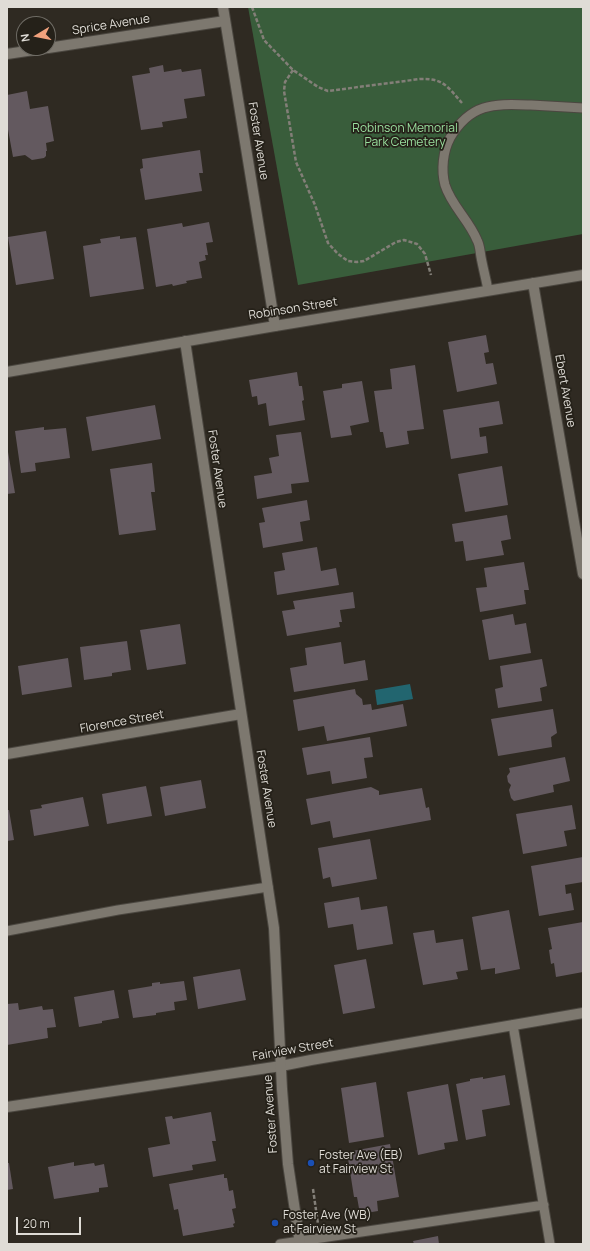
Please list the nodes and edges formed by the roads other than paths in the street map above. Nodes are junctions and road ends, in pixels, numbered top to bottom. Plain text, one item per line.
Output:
1 (223, 7) edge
2 (225, 21) junction
3 (56, 47) edge
4 (583, 108) edge
5 (583, 275) edge
6 (533, 283) junction
7 (488, 290) junction
8 (275, 326) junction
9 (185, 341) junction
10 (7, 372) edge
11 (583, 574) edge
12 (241, 714) junction
13 (7, 754) edge
14 (268, 887) junction
15 (7, 931) edge
16 (583, 1013) edge
17 (513, 1025) junction
18 (281, 1066) junction
19 (7, 1107) edge
20 (544, 1206) junction
21 (300, 1242) edge
22 (280, 1244) edge
23 (550, 1244) edge

1 - 2 street, Foster Avenue
2 - 3 street, Sprice Avenue
2 - 8 street, Foster Avenue
4 - 7 lane
5 - 6 street, Robinson Street
6 - 7 street, Robinson Street
6 - 11 street, Ebert Avenue
7 - 8 street, Robinson Street
8 - 9 street, Robinson Street
9 - 10 street, Robinson Street
9 - 12 street, Foster Avenue
12 - 13 street, Florence Street
12 - 14 street, Foster Avenue
14 - 15 lane
14 - 18 street, Foster Avenue
16 - 17 street, Fairview Street
17 - 18 street, Fairview Street
17 - 20 lane
18 - 19 street, Fairview Street
18 - 21 street, Foster Avenue
20 - 21 lane
20 - 23 lane
21 - 22 lane

